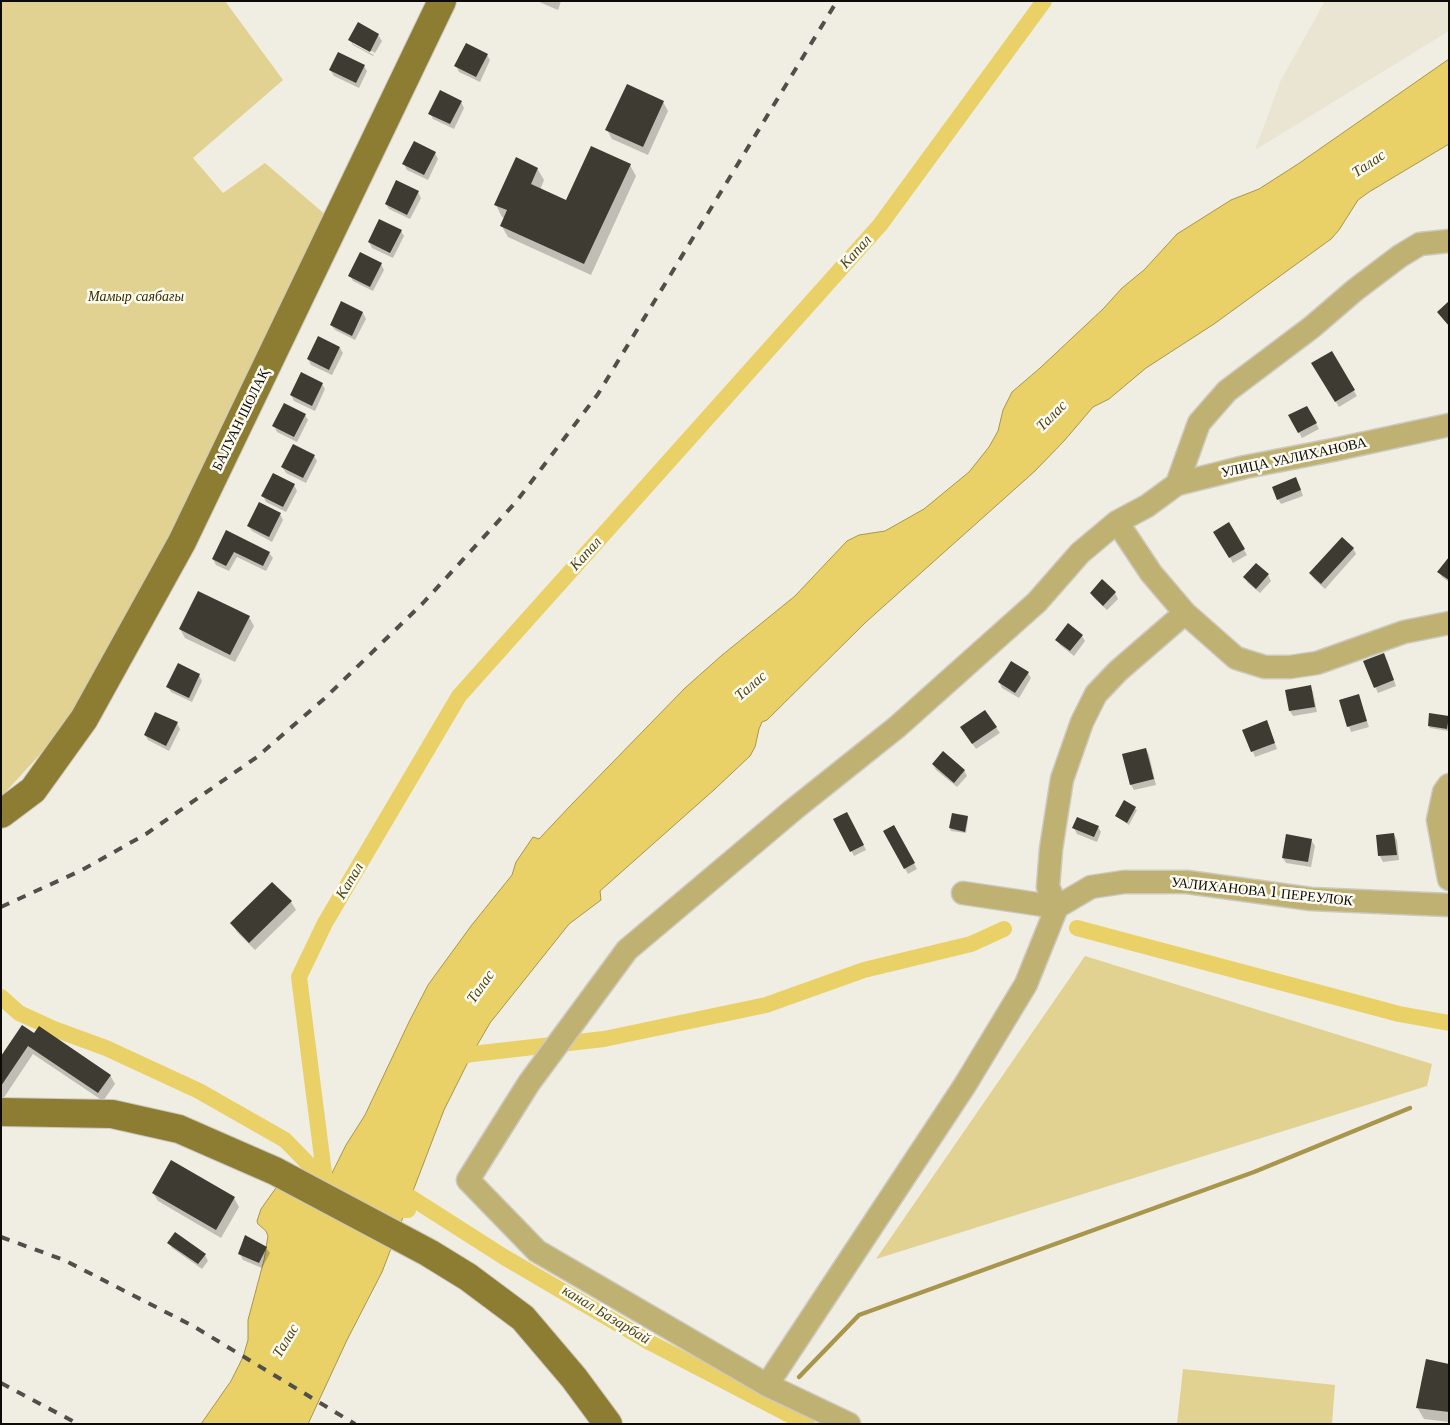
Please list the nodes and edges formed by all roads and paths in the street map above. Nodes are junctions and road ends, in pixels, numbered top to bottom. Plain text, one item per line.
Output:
1 (442, 1) edge
2 (1449, 240) edge
3 (1449, 425) edge
4 (1177, 484) junction
5 (1117, 522) junction
6 (1185, 613) junction
7 (1449, 624) edge
8 (1449, 784) edge
9 (1, 814) edge
10 (1449, 879) edge
11 (963, 893) dead end
12 (1449, 905) edge
13 (1057, 907) junction
14 (1, 1112) edge
15 (767, 1385) junction
16 (608, 1424) edge
17 (849, 1424) edge

1 - 9 main road, БАЛУАН ШОЛАҚ
2 - 4 street
3 - 4 street, УЛИЦА УАЛИХАНОВА
4 - 5 street, УЛИЦА УАЛИХАНОВА
5 - 6 street
5 - 15 street, УЛИЦА УАЛИХАНОВА
6 - 7 street
6 - 13 street
8 - 10 street
11 - 13 street
12 - 13 street, УАЛИХАНОВА 1 ПЕРЕУЛОК
13 - 15 street
14 - 16 main road
15 - 17 street

